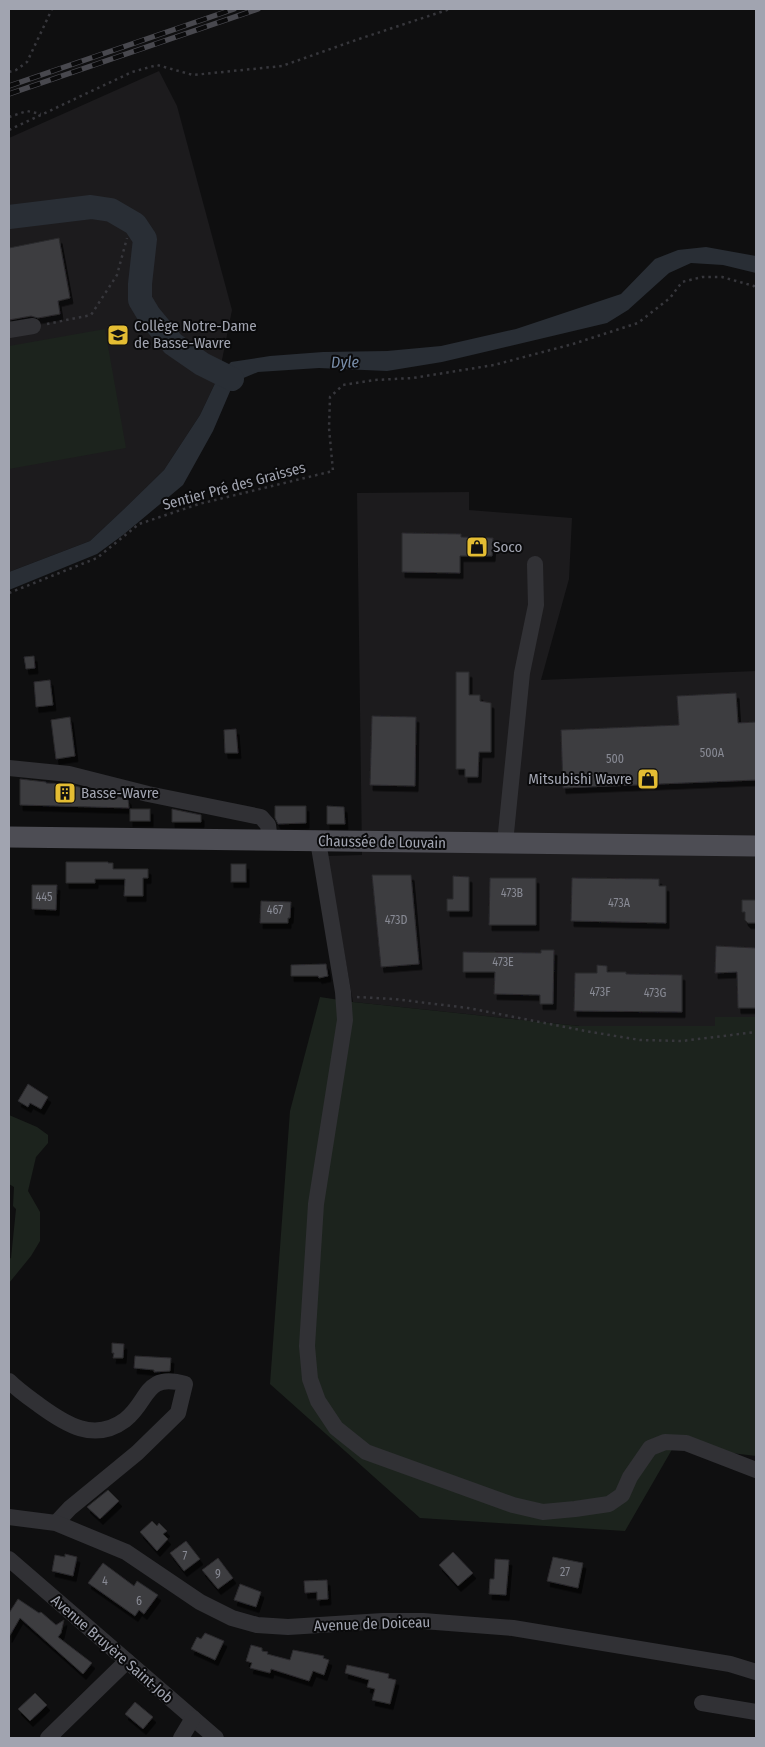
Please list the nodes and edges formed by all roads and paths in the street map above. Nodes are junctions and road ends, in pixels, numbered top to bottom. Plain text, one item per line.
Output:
1 (52, 9) edge
2 (450, 9) edge
3 (9, 72) edge
4 (42, 114) junction
5 (9, 116) edge
6 (9, 130) edge
7 (127, 238) dead end
8 (756, 289) edge
9 (33, 326) joint
10 (9, 330) edge
11 (535, 564) dead end
12 (9, 592) edge
13 (9, 768) edge
14 (9, 837) edge
15 (270, 840) junction
16 (318, 841) junction
17 (505, 843) junction
18 (756, 846) edge
19 (343, 998) junction
20 (756, 1032) edge
21 (9, 1381) edge
22 (756, 1470) edge
23 (9, 1517) edge
24 (56, 1524) junction
25 (9, 1559) edge
26 (127, 1661) junction
27 (756, 1672) edge
28 (702, 1703) dead end
29 (756, 1712) edge
30 (193, 1718) junction
31 (48, 1738) edge
32 (181, 1738) edge
33 (216, 1738) edge

1 - 3 path
2 - 4 path
4 - 5 path
4 - 6 path
7 - 9 path
8 - 12 path, Sentier Pré des Graisses
9 - 10 street
11 - 17 street
13 - 15 street
14 - 15 main road, Chaussée de Louvain
15 - 16 main road, Chaussée de Louvain
16 - 17 main road, Chaussée de Louvain
16 - 19 street
17 - 18 main road, Chaussée de Louvain
19 - 20 path
19 - 22 street
21 - 24 street
23 - 24 street, Avenue de Doiceau
24 - 27 street, Avenue de Doiceau
25 - 26 street, Avenue Bruyère Saint-Job
26 - 30 street, Avenue Bruyère Saint-Job
26 - 31 street
28 - 29 street
30 - 32 street
30 - 33 street, Avenue Bruyère Saint-Job

